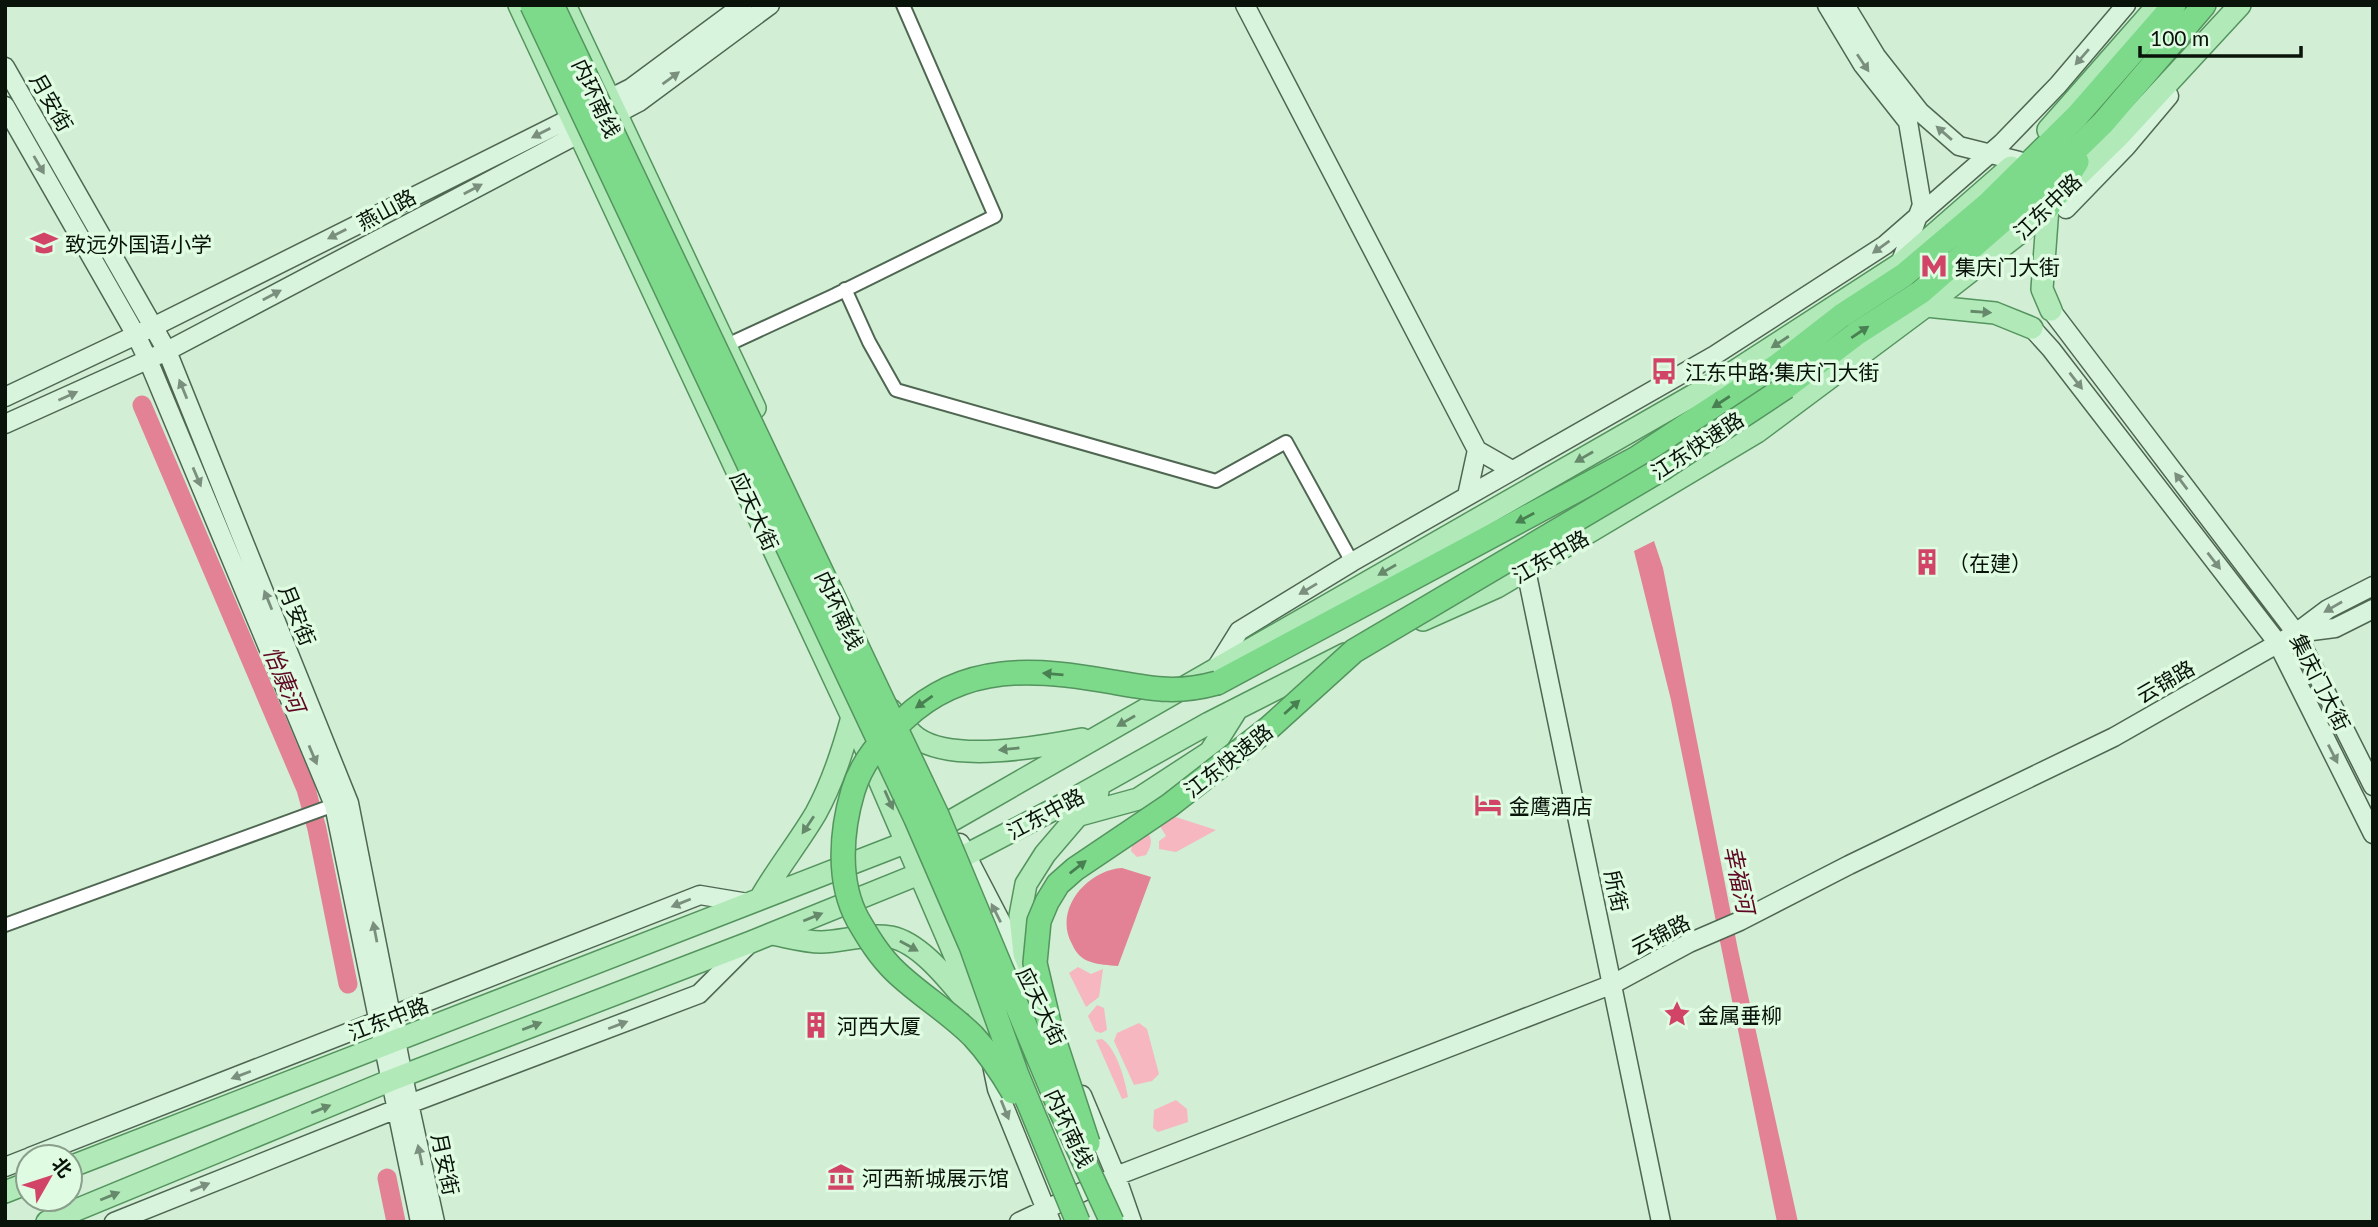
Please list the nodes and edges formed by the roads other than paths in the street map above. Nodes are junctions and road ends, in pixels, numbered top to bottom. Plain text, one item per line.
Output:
1 (519, 5) edge
2 (532, 5) edge
3 (552, 5) edge
4 (565, 5) edge
5 (743, 5) edge
6 (770, 5) edge
7 (903, 5) edge
8 (1245, 5) edge
9 (1827, 5) edge
10 (1845, 5) edge
11 (2126, 5) edge
12 (2158, 5) edge
13 (2174, 5) edge
14 (2204, 5) edge
15 (2240, 5) edge
16 (2247, 5) edge
17 (5, 67) edge
18 (614, 105) junction
19 (2087, 105) junction
20 (5, 106) edge
21 (1914, 117) junction
22 (2103, 123) junction
23 (575, 125) junction
24 (1990, 154) junction
25 (2019, 161) junction
26 (2057, 208) junction
27 (1916, 218) junction
28 (1900, 264) junction
29 (845, 289) junction
30 (1926, 306) junction
31 (2051, 310) joint
32 (155, 326) junction
33 (2032, 328) joint
34 (136, 335) junction
35 (727, 345) junction
36 (167, 351) junction
37 (148, 360) junction
38 (5, 397) edge
39 (5, 424) edge
40 (1477, 450) junction
41 (1512, 470) junction
42 (1467, 496) junction
43 (1352, 562) junction
44 (1526, 570) junction
45 (2373, 586) edge
46 (2373, 609) edge
47 (2296, 633) junction
48 (2277, 642) junction
49 (1217, 676) junction
50 (889, 708) junction
51 (1237, 708) junction
52 (852, 717) junction
53 (1101, 735) junction
54 (1112, 778) junction
55 (2373, 786) edge
56 (333, 805) junction
57 (1076, 816) junction
58 (942, 826) junction
59 (2373, 834) edge
60 (907, 842) junction
61 (957, 859) junction
62 (922, 874) junction
63 (754, 901) junction
64 (5, 925) edge
65 (761, 938) junction
66 (1613, 984) junction
67 (385, 1019) junction
68 (983, 1021) junction
69 (1052, 1021) junction
70 (390, 1043) junction
71 (396, 1078) junction
72 (402, 1107) junction
73 (65, 1143) edge
74 (84, 1162) edge
75 (1116, 1176) junction
76 (1075, 1188) junction
77 (1048, 1215) edge
78 (1105, 1217) edge
79 (47, 1222) edge
80 (114, 1222) edge
81 (420, 1222) edge
82 (435, 1222) edge
83 (1019, 1222) edge
84 (1078, 1222) edge
85 (1088, 1222) edge
86 (1132, 1222) edge
87 (1661, 1222) edge

1 - 23 main road, 应天大街
2 - 76 highway, 内环南线, bridge
3 - 78 highway, 内环南线, bridge
4 - 18 main road, 应天大街
5 - 18 street, 燕山路
18 -> 6 street, 燕山路
7 - 29 street
8 - 40 street
9 -> 21 street
10 - 21 street
11 -> 24 street, 江东中路
12 - 25 main road, 江东中路
13 - 19 highway, 江东快速路
14 - 22 highway, 江东快速路
15 - 26 main road, 江东中路
16 - 26 street, 江东中路
17 - 32 street, 月安街
18 - 23 street, 燕山路
18 - 35 main road, 应天大街
19 - 25 highway
19 -> 49 highway, 江东快速路
20 -> 34 street
24 -> 21 street
21 - 27 street
22 - 26 highway
78 -> 22 highway, 江东快速路, bridge
23 -> 32 street, 燕山路
36 -> 23 street, 燕山路
23 - 52 main road, 应天大街
24 - 25 street
24 - 27 street, 江东中路
25 - 28 main road, 江东中路
26 - 30 main road, 江东中路
26 - 31 main road
27 - 28 street
27 -> 41 street, 江东中路
28 -> 49 main road, 江东中路
29 - 35 street
29 - 43 street
30 -> 33 main road
30 - 44 main road, 江东中路
47 -> 31 street, 集庆门大街
32 - 34 street, 燕山路
32 - 36 street, 月安街
33 -> 48 street, 集庆门大街
34 - 37 street
34 - 38 street, 燕山路
35 - 50 main road, 应天大街
36 - 37 street, 燕山路
67 -> 36 street, 月安街
39 -> 37 street, 燕山路
37 -> 56 street
40 - 41 street
40 - 42 street
41 - 42 street, 江东中路
42 - 43 street, 江东中路
43 -> 49 street, 江东中路
44 - 51 main road, 江东中路
44 - 66 street, 所街
45 -> 47 street, 云锦路
46 - 47 street, 云锦路
47 - 48 street, 云锦路
47 - 55 street, 集庆门大街
48 -> 59 street, 集庆门大街
48 - 66 street, 云锦路
49 -> 53 main road, 江东中路
49 -> 76 highway, 江东快速路, bridge
53 -> 50 main road
50 - 58 main road, 应天大街
51 - 54 main road, 江东中路
51 - 57 main road
52 -> 60 main road, 应天大街
52 -> 63 main road
53 - 58 main road, 江东中路
54 - 57 main road
54 - 61 main road, 江东中路
56 - 64 street
56 - 67 street
57 - 69 main road
58 - 60 main road, 江东中路
58 - 61 main road, 应天大街
60 - 62 main road, 应天大街
60 - 63 main road, 江东中路
61 - 62 main road, 江东中路
69 -> 61 street, 应天大街
61 - 76 main road, 应天大街
65 -> 62 main road, 江东中路
62 - 68 main road, 应天大街
63 -> 67 street, 江东中路
63 - 70 main road, 江东中路
65 -> 68 main road
71 -> 65 main road, 江东中路
72 -> 65 street, 江东中路
66 - 75 street, 云锦路
66 - 87 street, 所街
67 - 70 street, 月安街
67 -> 73 street, 江东中路
68 - 76 main road, 应天大街
68 -> 77 street, 应天大街
69 - 75 street, 应天大街
70 - 71 street, 月安街
70 - 74 main road, 江东中路
71 - 72 street, 月安街
79 -> 71 main road, 江东中路
80 -> 72 street, 江东中路
72 - 81 street
82 -> 72 street, 月安街
75 - 76 street, 云锦路
75 - 86 street, 应天大街
76 - 77 street, 云锦路
76 - 78 main road, 应天大街
76 - 84 highway, 内环南线, bridge
76 - 85 main road, 应天大街
77 - 83 street, 云锦路

